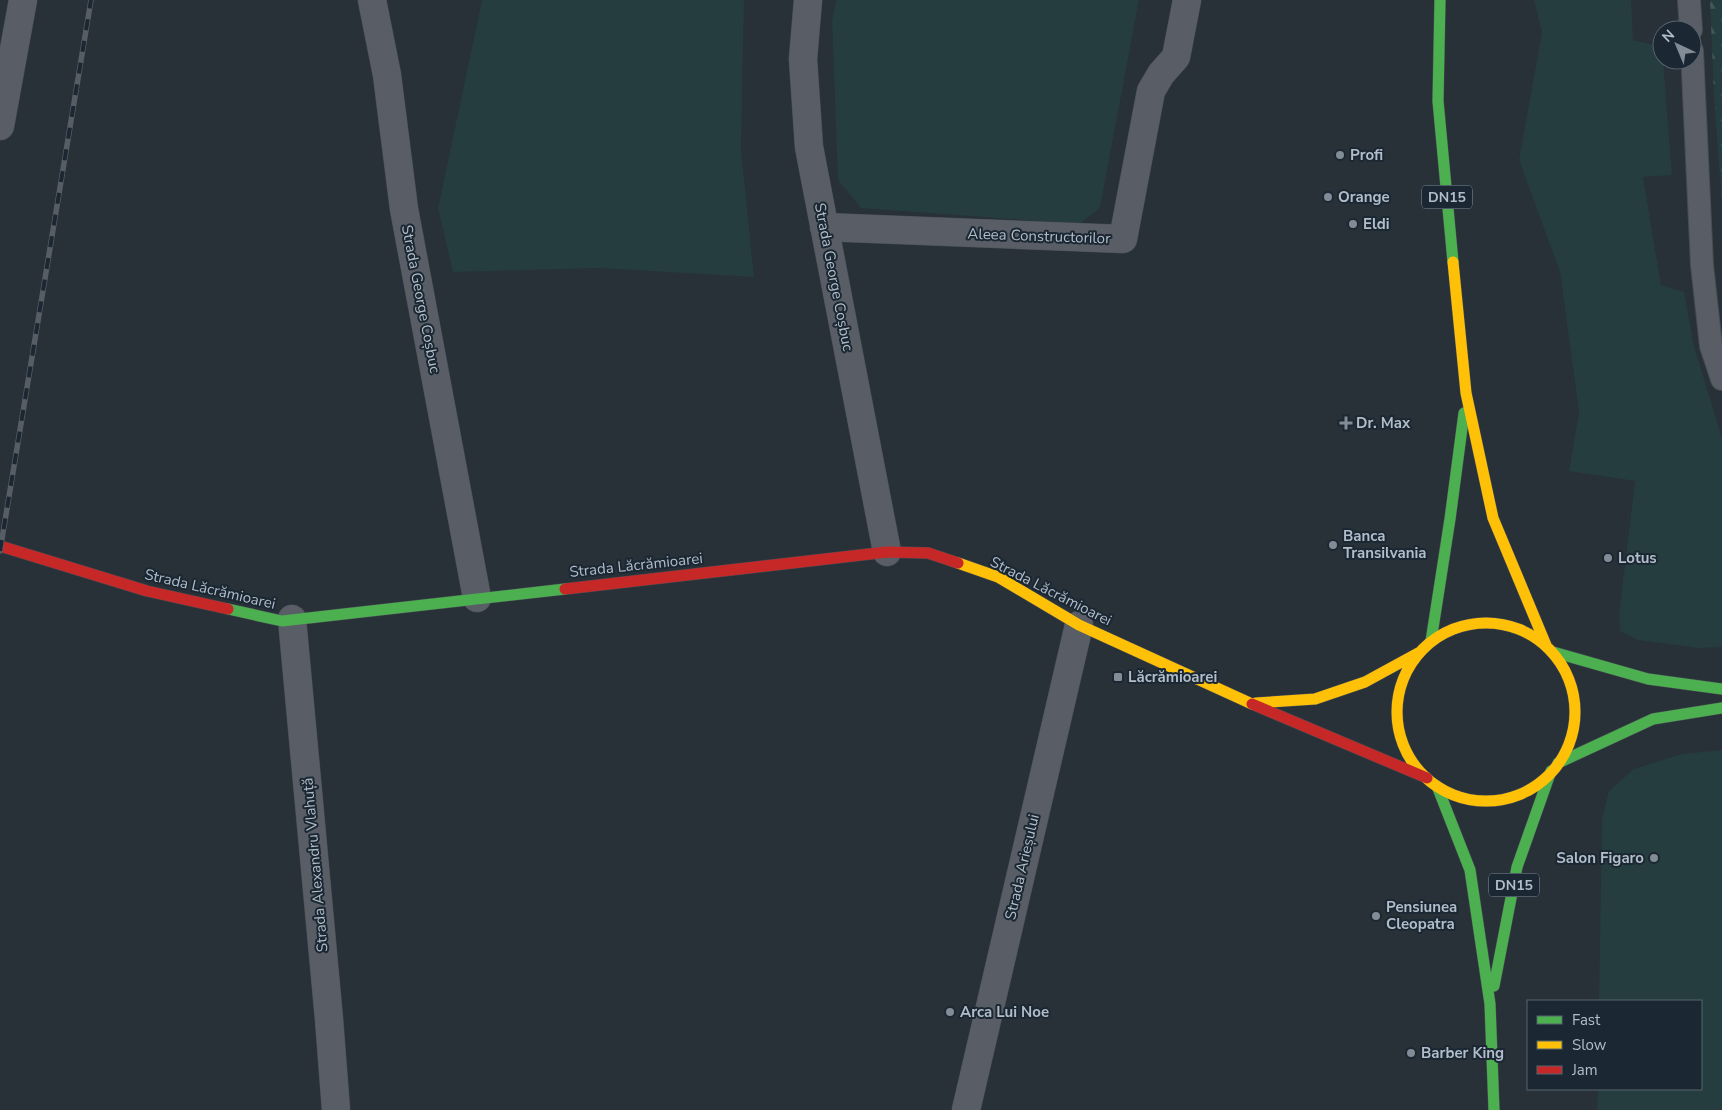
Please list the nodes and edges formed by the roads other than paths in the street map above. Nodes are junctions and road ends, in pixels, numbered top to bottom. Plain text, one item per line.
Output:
1 (23, 0) edge
2 (372, 0) edge
3 (808, 0) edge
4 (1187, 0) edge
5 (1440, 0) edge
6 (1689, 0) edge
7 (1690, 20) edge
8 (1693, 70) edge
9 (0, 126) edge
10 (824, 227) junction
11 (1722, 379) edge
12 (1466, 393) junction
13 (0, 546) edge
14 (887, 552) junction
15 (477, 598) junction
16 (292, 619) junction
17 (1079, 624) junction
18 (1431, 641) junction
19 (1550, 648) junction
20 (1420, 652) junction
21 (1722, 689) edge
22 (1252, 704) junction
23 (1722, 708) edge
24 (1555, 766) junction
25 (1427, 778) junction
26 (1437, 786) junction
27 (1490, 1004) junction
28 (336, 1110) edge
29 (966, 1110) edge
30 (1494, 1110) edge

1 - 9 street
2 - 15 street, Strada George Coșbuc
3 - 10 street, Strada George Coșbuc
4 - 10 street, Aleea Constructorilor
5 - 12 main road, DN15
6 - 7 lane
8 - 11 lane
10 - 14 street, Strada George Coșbuc
12 - 18 main road, DN15
12 - 19 main road, DN15
13 - 16 main road, Strada Lăcrămioarei
14 - 15 main road, Strada Lăcrămioarei
14 - 17 main road, Strada Lăcrămioarei
15 - 16 main road, Strada Lăcrămioarei
16 - 28 street, Strada Alexandru Vlahuță
17 - 22 main road, Strada Lăcrămioarei
17 - 29 street, Strada Arieșului
18 - 19 main road, DN15
18 - 20 main road, DN15
19 - 21 main road
19 - 24 main road, DN15
20 - 22 main road, Strada Lăcrămioarei
20 - 25 main road, DN15
22 - 25 main road, Strada Lăcrămioarei
23 - 24 main road
24 - 26 main road, DN15
24 - 27 main road, DN15
25 - 26 main road, DN15
26 - 27 main road, DN15
27 - 30 main road, DN15

